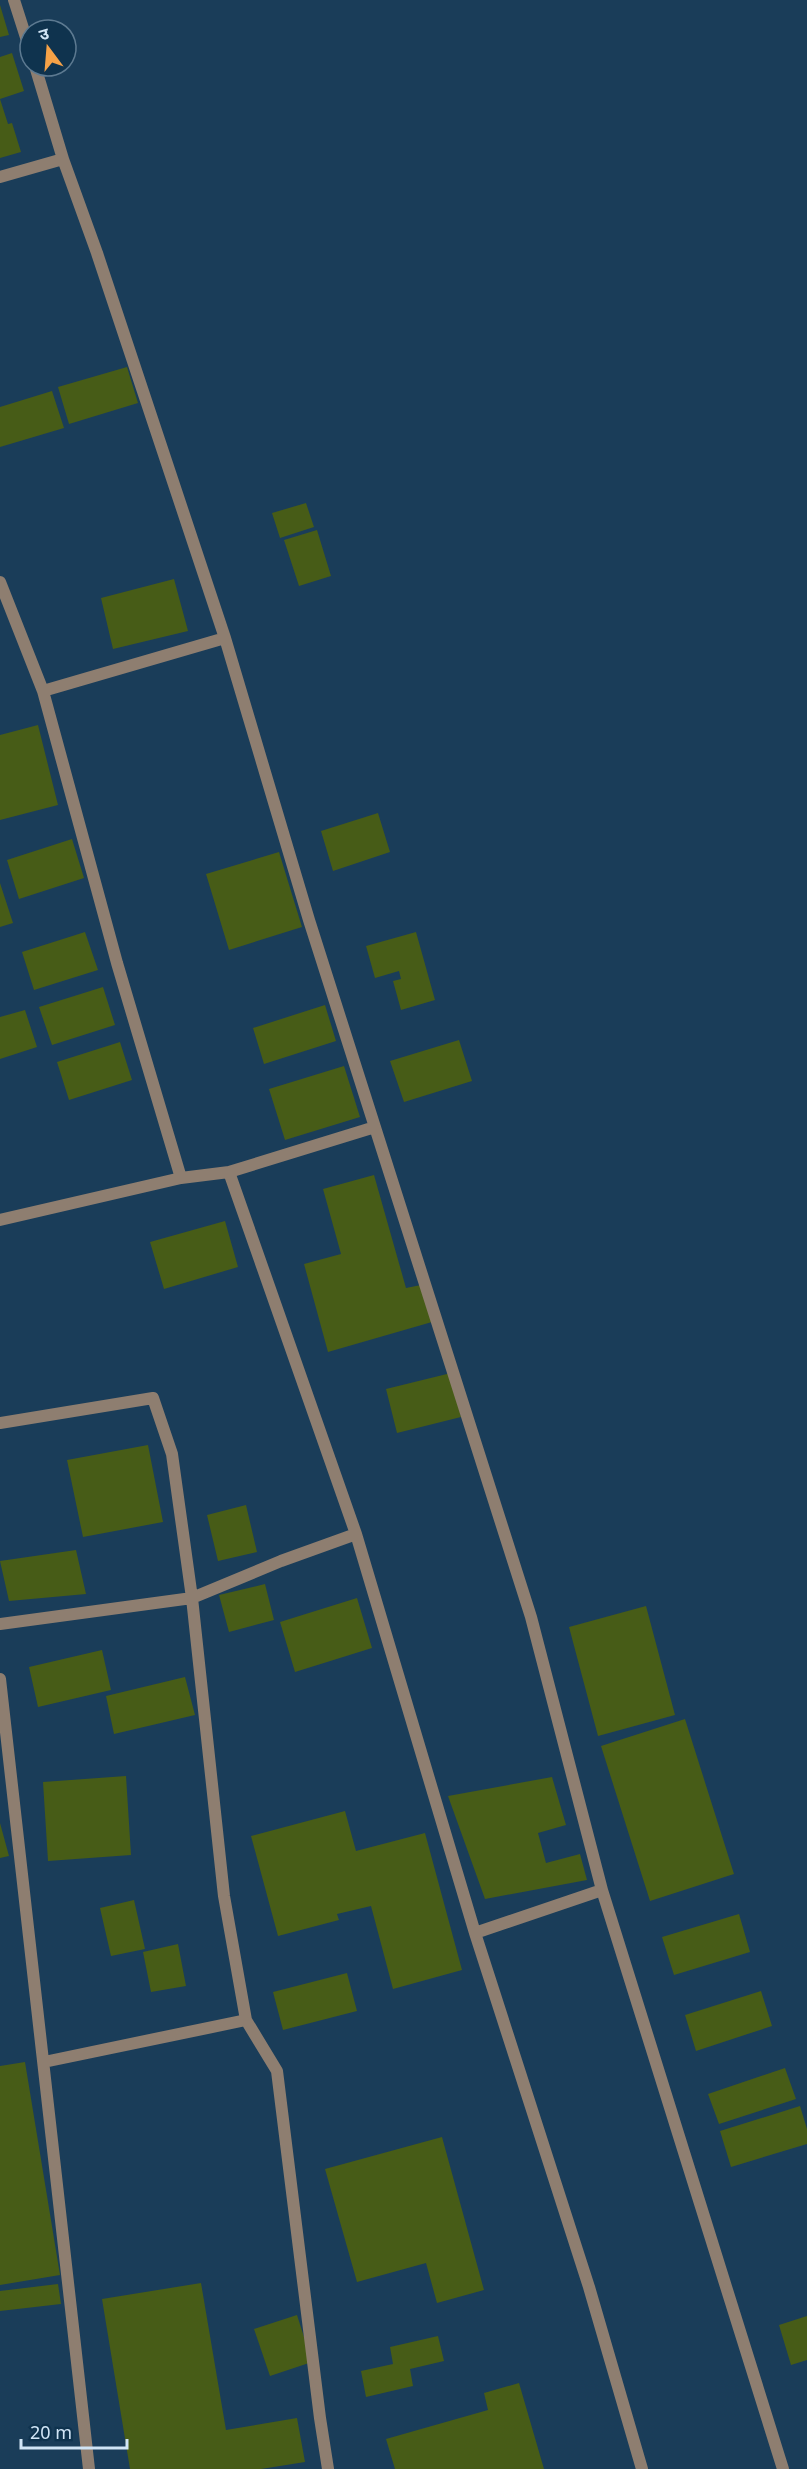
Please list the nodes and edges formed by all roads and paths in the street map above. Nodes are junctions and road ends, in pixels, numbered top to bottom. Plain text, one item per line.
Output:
1 (14, 0) edge
2 (20, 18) edge
3 (39, 78) edge
4 (63, 159) junction
5 (0, 177) edge
6 (0, 582) edge
7 (225, 638) junction
8 (44, 691) junction
9 (375, 1127) junction
10 (229, 1172) junction
11 (181, 1178) junction
12 (0, 1220) edge
13 (0, 1423) edge
14 (356, 1534) junction
15 (192, 1598) junction
16 (0, 1624) edge
17 (0, 1679) edge
18 (602, 1890) junction
19 (475, 1933) junction
20 (246, 2020) junction
21 (45, 2062) junction
22 (89, 2469) edge
23 (328, 2469) edge
24 (642, 2469) edge
25 (783, 2469) edge

1 - 2 street
3 - 4 street
4 - 5 street
4 - 7 street
6 - 8 street
7 - 8 street
7 - 9 street
8 - 11 street
9 - 10 street
9 - 18 street
10 - 11 street
10 - 14 street
11 - 12 street
13 - 15 street
14 - 15 street
14 - 19 street
15 - 16 street
15 - 20 street
17 - 21 street
18 - 19 street
18 - 25 street
19 - 24 street
20 - 21 street
20 - 23 street
21 - 22 street

